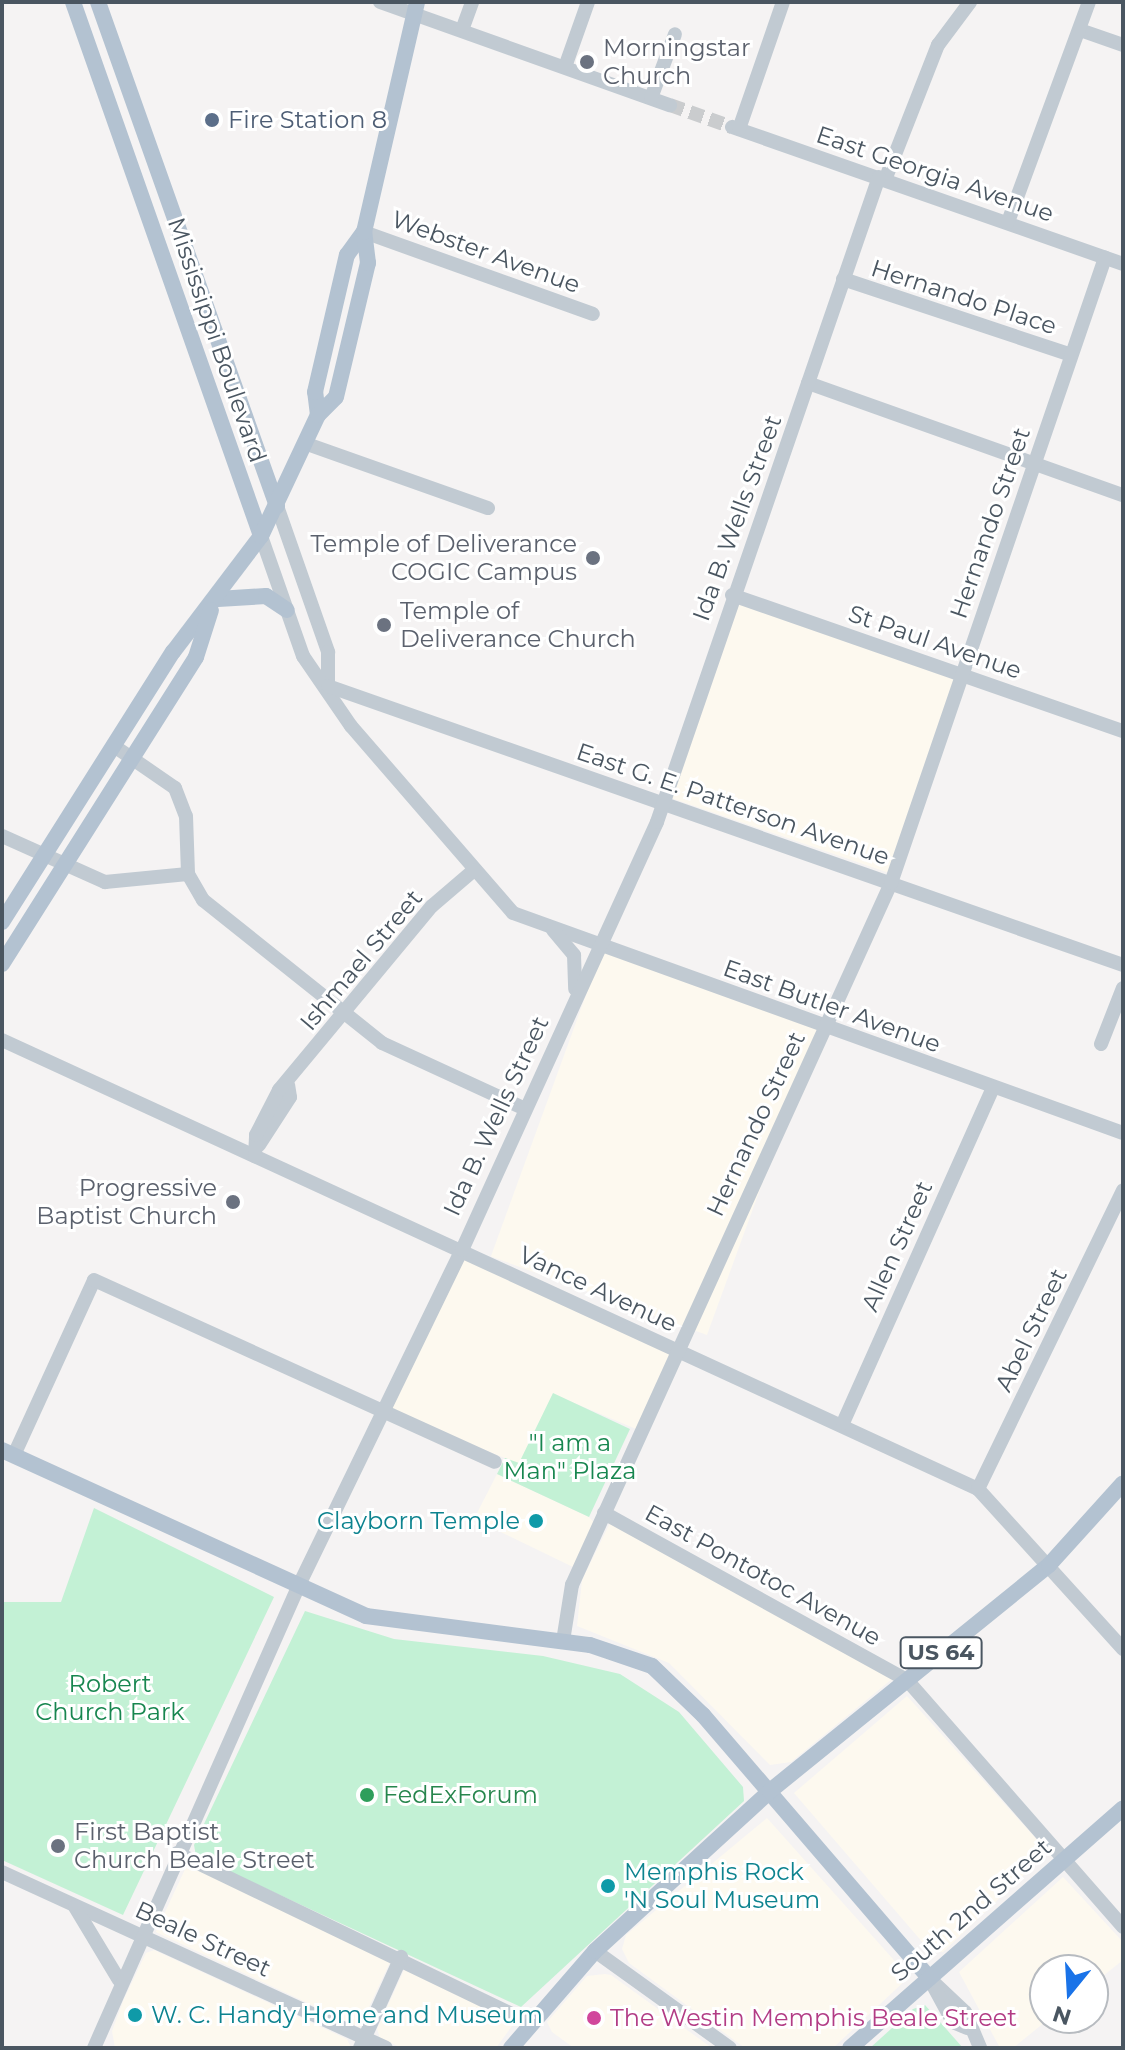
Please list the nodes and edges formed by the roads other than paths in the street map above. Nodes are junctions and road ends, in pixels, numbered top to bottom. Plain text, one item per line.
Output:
1 (73, 2) edge
2 (98, 2) edge
3 (380, 2) edge
4 (472, 2) edge
5 (588, 2) edge
6 (783, 2) edge
7 (970, 2) edge
8 (1089, 2) edge
9 (416, 8) edge
10 (462, 30) junction
11 (1080, 30) junction
12 (675, 34) dead end
13 (1123, 45) edge
14 (565, 67) junction
15 (651, 98) junction
16 (670, 105) tunnel mouth
17 (151, 150) junction
18 (128, 158) junction
19 (882, 179) junction
20 (1008, 222) junction
21 (364, 232) junction
22 (1105, 258) junction
23 (1123, 264) edge
24 (843, 279) junction
25 (593, 314) dead end
26 (221, 348) junction
27 (1071, 355) junction
28 (197, 357) junction
29 (808, 383) junction
30 (307, 444) junction
31 (1032, 463) junction
32 (1123, 495) edge
33 (277, 506) junction
34 (488, 508) dead end
35 (261, 536) junction
36 (732, 595) junction
37 (215, 604) junction
38 (287, 610) junction
39 (963, 675) junction
40 (328, 686) junction
41 (1123, 731) edge
42 (114, 746) junction
43 (132, 757) junction
44 (662, 802) junction
45 (2, 836) edge
46 (44, 856) junction
47 (66, 866) junction
48 (474, 870) junction
49 (188, 874) junction
50 (891, 883) junction
51 (526, 920) joint
52 (2, 922) edge
53 (553, 929) junction
54 (600, 946) junction
55 (2, 964) edge
56 (1123, 965) edge
57 (1123, 988) edge
58 (575, 998) junction
59 (342, 1014) junction
60 (825, 1026) junction
61 (2, 1040) edge
62 (1101, 1044) dead end
63 (993, 1087) junction
64 (523, 1108) junction
65 (1123, 1133) edge
66 (257, 1150) junction
67 (1123, 1190) edge
68 (462, 1250) junction
69 (678, 1351) junction
70 (386, 1412) junction
71 (843, 1423) junction
72 (8, 1453) edge
73 (495, 1462) dead end
74 (1123, 1483) edge
75 (978, 1489) junction
76 (604, 1513) junction
77 (1049, 1565) junction
78 (299, 1585) junction
79 (563, 1641) junction
80 (1123, 1649) edge
81 (907, 1680) junction
82 (770, 1791) junction
83 (1123, 1808) edge
84 (177, 1853) junction
85 (1064, 1860) junction
86 (2, 1872) edge
87 (72, 1904) junction
88 (1123, 1927) edge
89 (140, 1934) junction
90 (595, 1951) junction
91 (401, 1957) junction
92 (929, 1978) junction
93 (119, 1980) junction
94 (531, 2023) junction
95 (362, 2043) edge
96 (94, 2048) edge
97 (386, 2048) edge
98 (511, 2048) edge
99 (730, 2048) edge
100 (850, 2048) edge
101 (980, 2048) edge

1 - 18 main road, Mississippi Boulevard
2 - 17 main road, Mississippi Boulevard
3 - 9 street
4 - 10 street
5 - 14 street
6 - 19 street, East Georgia Avenue
7 - 19 street, Ida B. Wells Street
8 - 11 street
9 - 10 street
9 - 21 main road
10 - 14 street
11 - 13 street
11 - 20 street
12 - 15 street
14 - 15 street
15 - 16 street
17 - 18 main road
17 - 26 main road, Mississippi Boulevard
18 - 28 main road, Mississippi Boulevard
19 - 20 street, East Georgia Avenue
19 - 24 street, Ida B. Wells Street
20 - 22 street, East Georgia Avenue
21 - 25 street, Webster Avenue
21 - 30 main road
22 - 23 street, East Georgia Avenue
22 - 27 street, Hernando Street
24 - 27 street, Hernando Place
24 - 29 street, Ida B. Wells Street
26 - 28 main road
26 - 33 main road, Mississippi Boulevard
27 - 31 street, Hernando Street
28 - 35 main road, Mississippi Boulevard
29 - 31 street
29 - 36 street, Ida B. Wells Street
30 - 33 main road
30 - 34 street
31 - 32 street
31 - 39 street, Hernando Street
33 - 35 main road
33 - 40 street, Mississippi Boulevard
35 - 37 main road
35 - 38 street, Mississippi Boulevard
36 - 39 street, St Paul Avenue
36 - 44 street, Ida B. Wells Street
37 - 38 main road
37 - 42 main road
37 - 43 main road
38 - 40 street, Mississippi Boulevard
39 - 41 street, St Paul Avenue
39 - 50 street, Hernando Street
40 - 44 street, East G. E. Patterson Avenue
40 - 48 street, Mississippi Boulevard
42 - 43 street
42 - 46 main road
43 - 47 main road
43 - 49 street
44 - 50 street, East G. E. Patterson Avenue
44 - 54 street, Ida B. Wells Street
45 - 46 street
46 - 47 street
46 - 52 main road
47 - 49 street
47 - 55 main road
48 - 51 street, Mississippi Boulevard
48 - 59 street, Ishmael Street
49 - 59 street
50 - 56 street, East G. E. Patterson Avenue
50 - 60 street, Hernando Street
51 - 53 street, East Butler Avenue
53 - 54 street, East Butler Avenue
53 - 58 street
54 - 58 street, Ida B. Wells Street
54 - 60 street, East Butler Avenue
57 - 62 street
58 - 64 street, Ida B. Wells Street
59 - 64 street
59 - 66 street, Ishmael Street
60 - 63 street, East Butler Avenue
60 - 69 street, Hernando Street
61 - 66 street, Vance Avenue
63 - 65 street, East Butler Avenue
63 - 71 street, Allen Street
64 - 68 street, Ida B. Wells Street
66 - 68 street, Vance Avenue
67 - 75 street, Abel Street
68 - 69 street, Vance Avenue
68 - 70 street, Ida B. Wells Street
69 - 71 street, Vance Avenue
69 - 76 street, Hernando Street
70 - 72 street
70 - 73 street
70 - 78 street, Ida B. Wells Street
71 - 75 street, Vance Avenue
72 - 78 main road
74 - 77 main road, US 64
75 - 77 street, Vance Avenue
76 - 79 street, Hernando Street
76 - 81 street, East Pontotoc Avenue
77 - 80 street, Vance Avenue
77 - 81 main road, US 64
78 - 79 main road
78 - 84 street, Ida B. Wells Street
79 - 82 main road
81 - 82 main road, US 64
81 - 85 street, East Pontotoc Avenue
82 - 90 main road, US 64
82 - 92 main road
83 - 85 main road, South 2nd Street
84 - 89 street, Ida B. Wells Street
84 - 91 street
85 - 88 street, East Pontotoc Avenue
85 - 92 main road, South 2nd Street
86 - 87 street, Beale Street
87 - 89 street, Beale Street
87 - 93 street
89 - 93 street, Ida B. Wells Street
89 - 95 street, Beale Street
90 - 94 main road, US 64
90 - 99 street
91 - 94 street
91 - 95 street
92 - 100 main road, South 2nd Street
92 - 101 street
93 - 96 street, Ida B. Wells Street
94 - 98 main road, US 64
95 - 97 street, Beale Street

